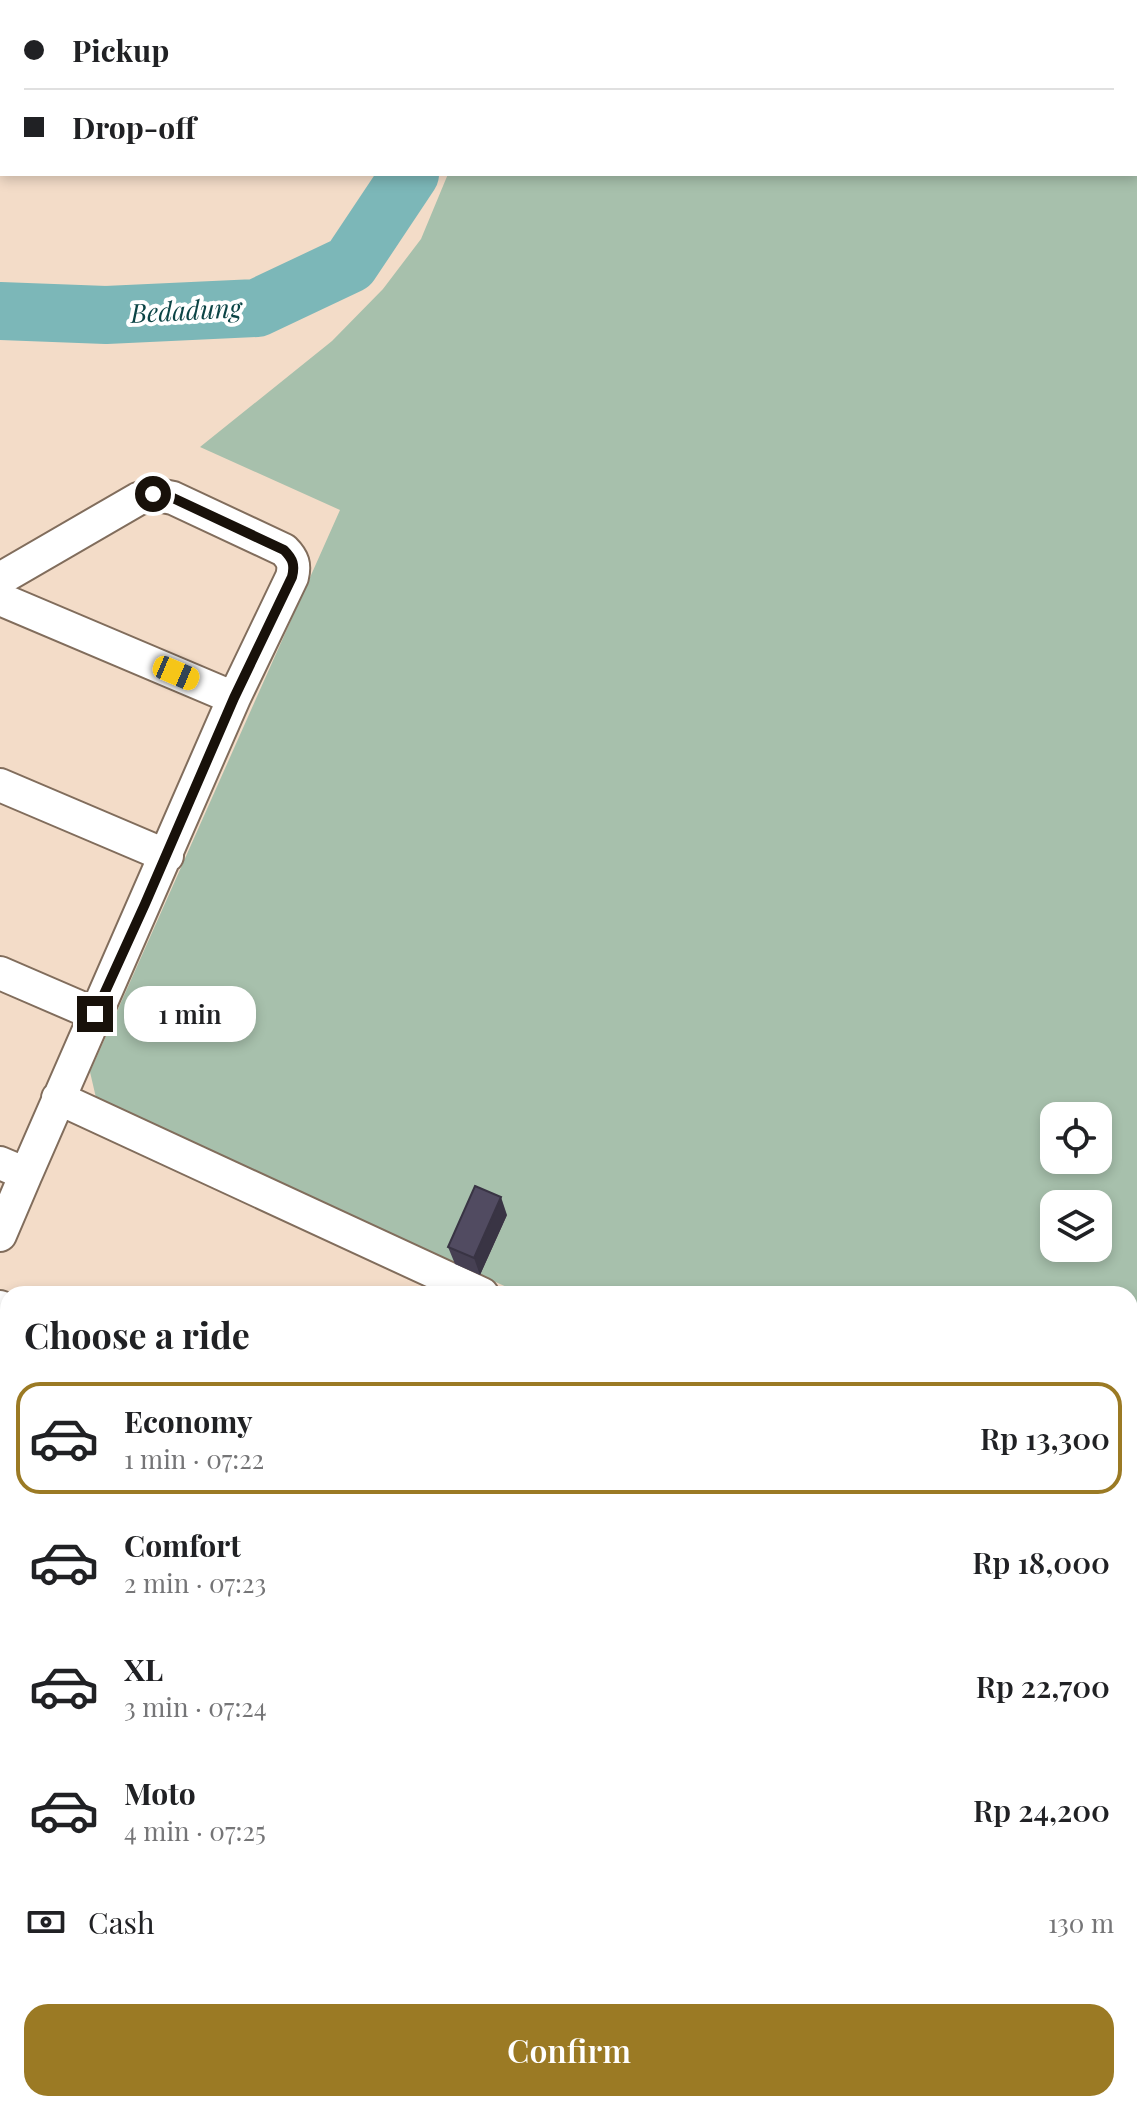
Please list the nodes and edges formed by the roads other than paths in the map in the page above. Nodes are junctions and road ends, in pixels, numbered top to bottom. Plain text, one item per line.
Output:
1 (0, 579) edge
2 (0, 599) edge
3 (234, 698) junction
4 (0, 785) edge
5 (167, 856) junction
6 (0, 973) edge
7 (95, 1014) junction
8 (58, 1098) junction
9 (13, 1169) edge
10 (0, 1235) edge
11 (465, 1286) edge

1 - 3 street
2 - 3 street
3 - 5 street
4 - 5 street
5 - 7 street
6 - 7 street
7 - 8 street
8 - 9 street
8 - 11 street
9 - 10 street

